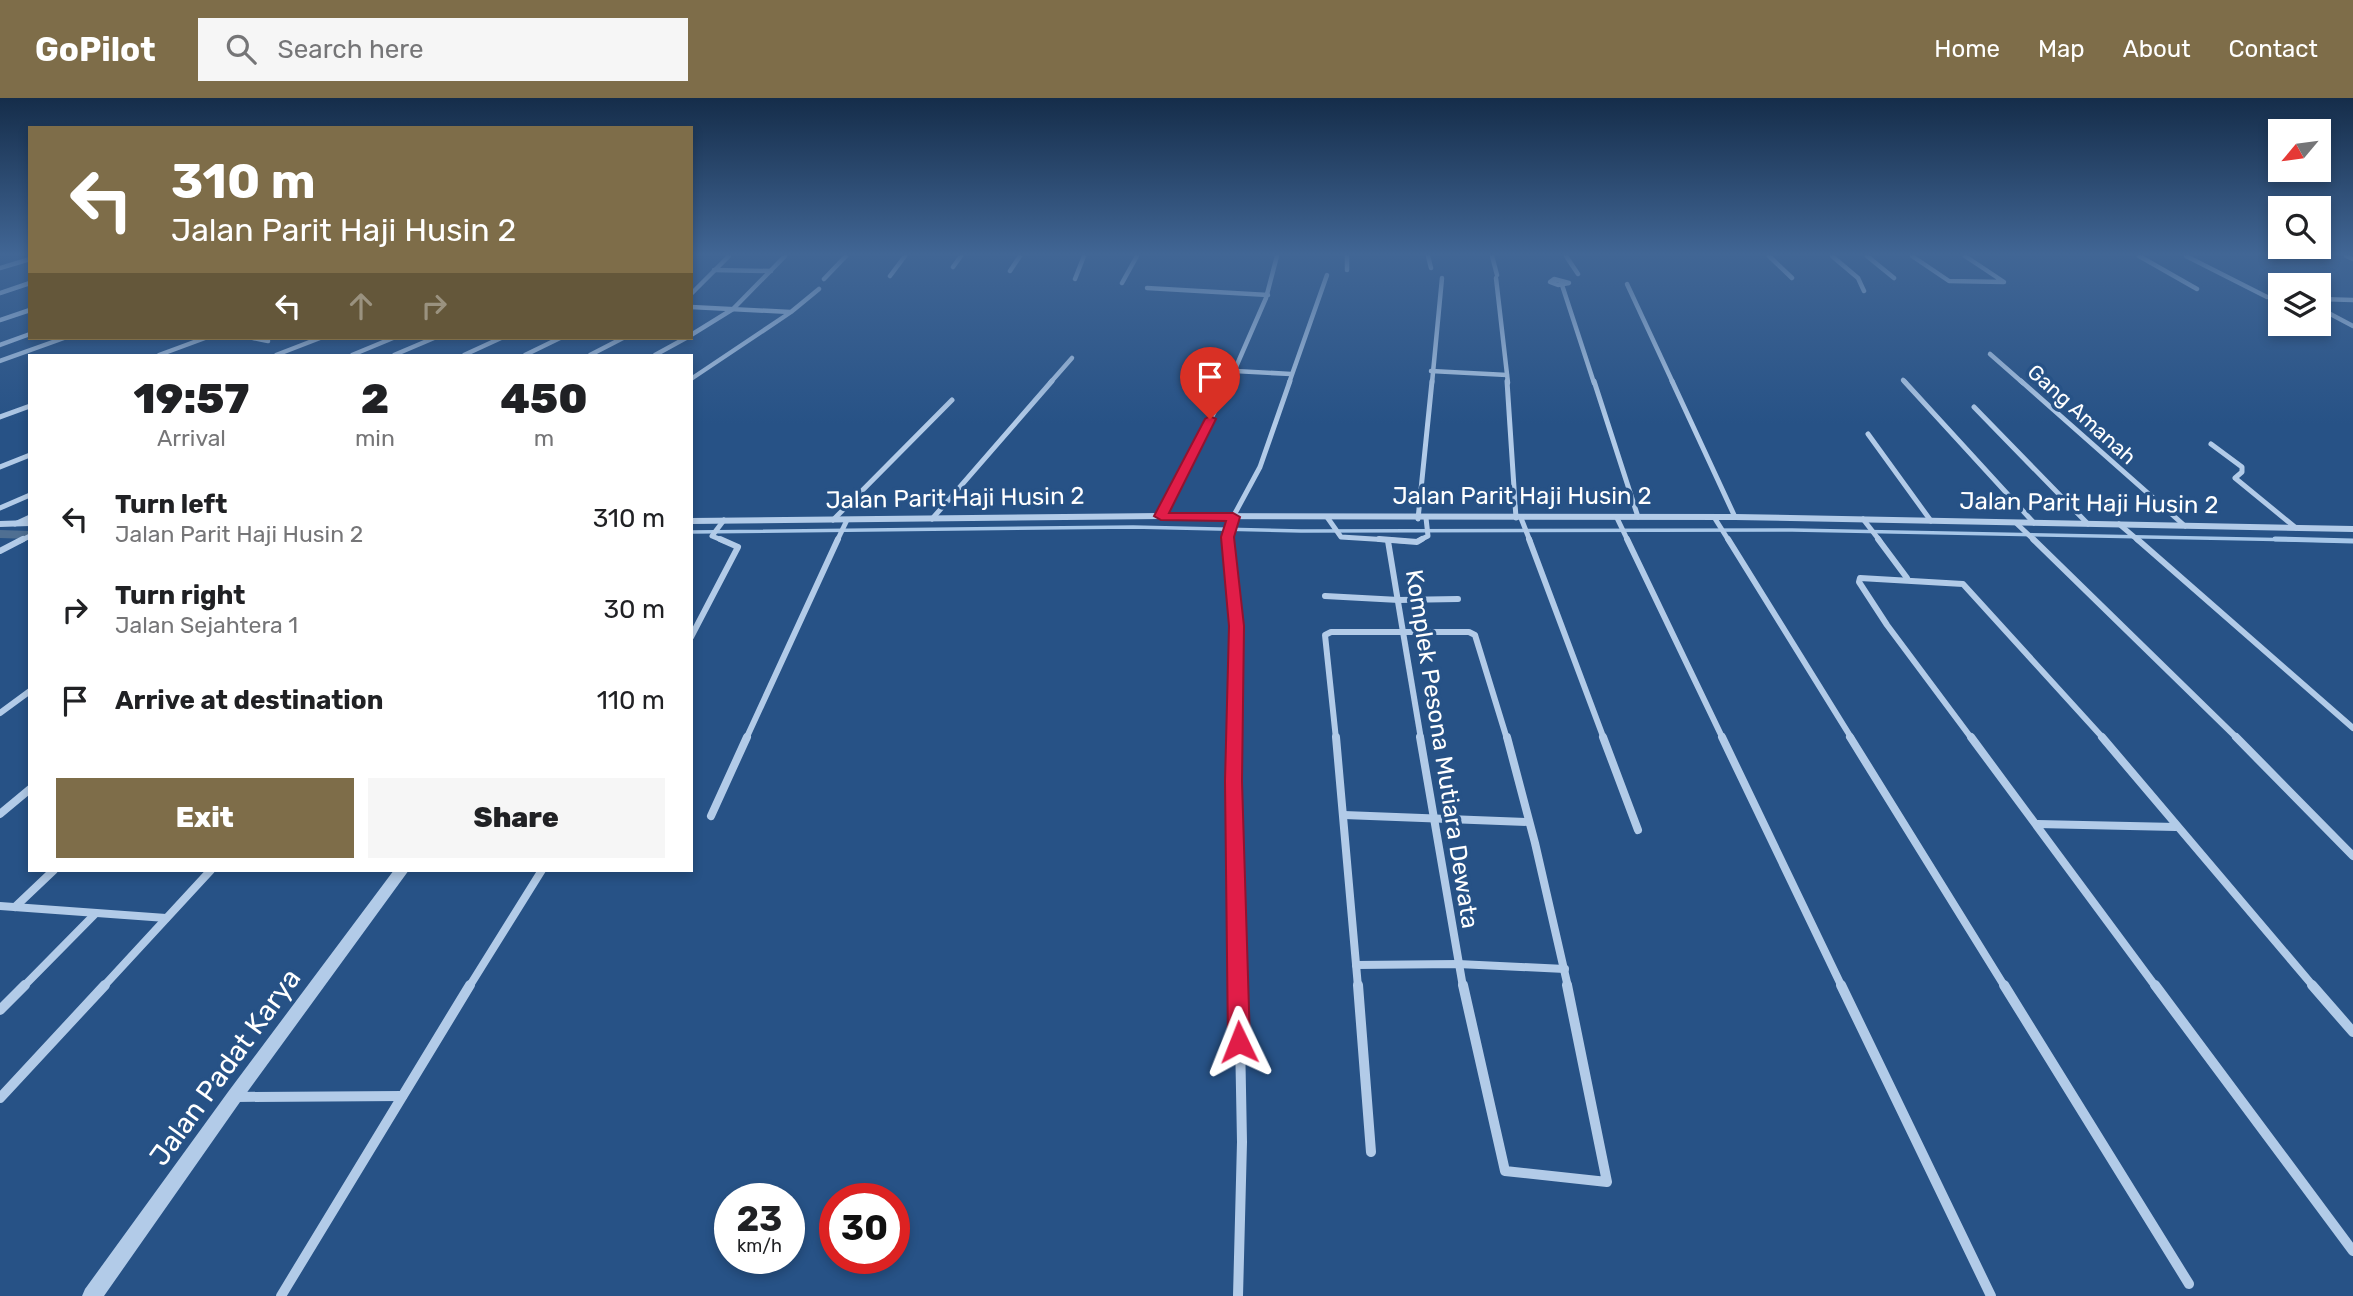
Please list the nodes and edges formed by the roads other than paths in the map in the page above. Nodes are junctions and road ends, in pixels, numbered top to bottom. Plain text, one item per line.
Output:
1 (24, 312) edge
2 (728, 312) edge
3 (791, 312) edge
4 (1261, 312) edge
5 (1314, 312) edge
6 (1438, 312) edge
7 (1501, 312) edge
8 (1571, 312) edge
9 (1640, 312) edge
10 (2331, 314) edge
11 (0, 320) edge
12 (2353, 326) edge
13 (693, 334) edge
14 (28, 335) edge
15 (58, 340) edge
16 (200, 340) edge
17 (263, 340) edge
18 (315, 340) edge
19 (388, 340) edge
20 (429, 340) edge
21 (498, 340) edge
22 (556, 340) edge
23 (619, 340) edge
24 (682, 340) edge
25 (268, 341) dead end
26 (0, 345) edge
27 (162, 354) edge
28 (279, 354) edge
29 (354, 354) edge
30 (396, 354) edge
31 (466, 354) edge
32 (527, 354) edge
33 (592, 354) edge
34 (657, 354) edge
35 (1990, 354) dead end
36 (1072, 358) dead end
37 (0, 361) edge
38 (1236, 370) junction
39 (1431, 370) junction
40 (1292, 374) junction
41 (1507, 375) junction
42 (693, 378) edge
43 (1903, 380) dead end
44 (952, 400) dead end
45 (28, 407) edge
46 (1974, 407) dead end
47 (0, 417) edge
48 (1868, 434) dead end
49 (2211, 444) dead end
50 (28, 456) edge
51 (0, 467) edge
52 (28, 496) edge
53 (0, 508) edge
54 (1161, 516) junction
55 (1327, 517) junction
56 (1638, 517) junction
57 (1714, 517) junction
58 (1735, 517) junction
59 (28, 518) edge
60 (932, 519) junction
61 (833, 520) junction
62 (693, 521) edge
63 (1232, 521) junction
64 (1424, 521) junction
65 (1520, 521) junction
66 (1931, 521) junction
67 (722, 522) junction
68 (1865, 522) junction
69 (15, 523) junction
70 (28, 523) edge
71 (846, 523) junction
72 (2034, 523) junction
73 (0, 524) edge
74 (1621, 524) junction
75 (2088, 524) junction
76 (2119, 524) junction
77 (2185, 526) junction
78 (2019, 527) junction
79 (2296, 528) junction
80 (2353, 530) edge
81 (28, 537) edge
82 (1388, 541) junction
83 (0, 551) edge
84 (1907, 578) junction
85 (1325, 596) dead end
86 (1458, 599) dead end
87 (1399, 600) junction
88 (693, 632) edge
89 (1405, 634) junction
90 (28, 692) edge
91 (0, 713) edge
92 (2353, 728) edge
93 (28, 791) edge
94 (0, 814) edge
95 (1345, 815) junction
96 (711, 816) dead end
97 (1435, 818) junction
98 (1528, 822) junction
99 (2037, 824) junction
100 (2176, 827) junction
101 (1638, 830) dead end
102 (2353, 856) edge
103 (52, 872) edge
104 (209, 872) edge
105 (401, 872) edge
106 (541, 872) edge
107 (0, 906) edge
108 (15, 907) junction
109 (95, 914) junction
110 (166, 918) junction
111 (1458, 964) junction
112 (1356, 965) junction
113 (1565, 969) junction
114 (0, 1010) edge
115 (2353, 1032) edge
116 (402, 1096) junction
117 (234, 1097) junction
118 (0, 1098) edge
119 (1371, 1152) dead end
120 (2353, 1251) edge
121 (2189, 1284) dead end
122 (92, 1296) edge
123 (281, 1296) edge
124 (1238, 1296) edge
125 (1991, 1296) edge

1 - 11 street
2 - 13 street
3 - 42 street
4 - 38 street
5 - 40 street
6 - 39 street
7 - 41 street
8 - 56 street
9 - 58 street
10 - 12 street
14 - 26 street
15 - 37 street
16 - 27 street
17 - 25 street
18 - 28 street
19 - 29 street
20 - 30 street
21 - 31 street
22 - 32 street
23 - 33 street
24 - 34 street
35 - 77 street, Gang Amanah
36 - 60 street
38 - 40 street
38 - 54 street
39 - 41 street
39 - 64 street
40 - 63 street
41 - 65 street
43 - 72 street
44 - 61 street
45 - 47 street
46 - 75 street
48 - 66 street
49 - 79 street
50 - 51 street
52 - 53 street
54 - 60 street, Jalan Parit Haji Husin 2
54 - 63 street, Jalan Parit Haji Husin 2
55 - 63 street, Jalan Parit Haji Husin 2
55 - 64 street, Jalan Parit Haji Husin 2
55 - 82 street
56 - 57 street, Jalan Parit Haji Husin 2
56 - 74 street, Jalan Parit Haji Husin 2
57 - 58 street, Jalan Parit Haji Husin 2
57 - 121 street
58 - 68 street, Jalan Parit Haji Husin 2
59 - 69 street
60 - 71 street, Jalan Parit Haji Husin 2
61 - 67 street, Jalan Parit Haji Husin 2
61 - 71 street, Jalan Parit Haji Husin 2
62 - 67 street, Jalan Parit Haji Husin 2
63 - 124 street
64 - 65 street, Jalan Parit Haji Husin 2
64 - 82 street
65 - 74 street, Jalan Parit Haji Husin 2
65 - 101 street
66 - 68 street, Jalan Parit Haji Husin 2
66 - 78 street, Jalan Parit Haji Husin 2
67 - 88 street
68 - 84 street
69 - 70 street
69 - 73 street
71 - 96 street
72 - 75 street, Jalan Parit Haji Husin 2
72 - 78 street, Jalan Parit Haji Husin 2
74 - 125 street
75 - 76 street, Jalan Parit Haji Husin 2
76 - 77 street, Jalan Parit Haji Husin 2
76 - 92 street
77 - 79 street, Jalan Parit Haji Husin 2
78 - 102 street
79 - 80 street, Jalan Parit Haji Husin 2
81 - 83 street
82 - 87 street, Komplek Pesona Mutiara Dewata
84 - 99 street
84 - 100 street
85 - 87 street
86 - 87 street
87 - 89 street, Komplek Pesona Mutiara Dewata
89 - 95 street
89 - 97 street, Komplek Pesona Mutiara Dewata
89 - 98 street
90 - 91 street
93 - 94 street
95 - 97 street
95 - 112 street
97 - 98 street
97 - 111 street, Komplek Pesona Mutiara Dewata
98 - 113 street
99 - 100 street
99 - 120 street
100 - 115 street
103 - 108 street
104 - 110 street
105 - 117 street, Jalan Padat Karya
106 - 116 street
107 - 108 street
108 - 109 street
109 - 110 street
109 - 114 street
110 - 118 street
111 - 112 street
111 - 113 street
111 - 113 street, Komplek Pesona Mutiara Dewata
112 - 119 street
116 - 117 street
116 - 123 street
117 - 122 street, Jalan Padat Karya

